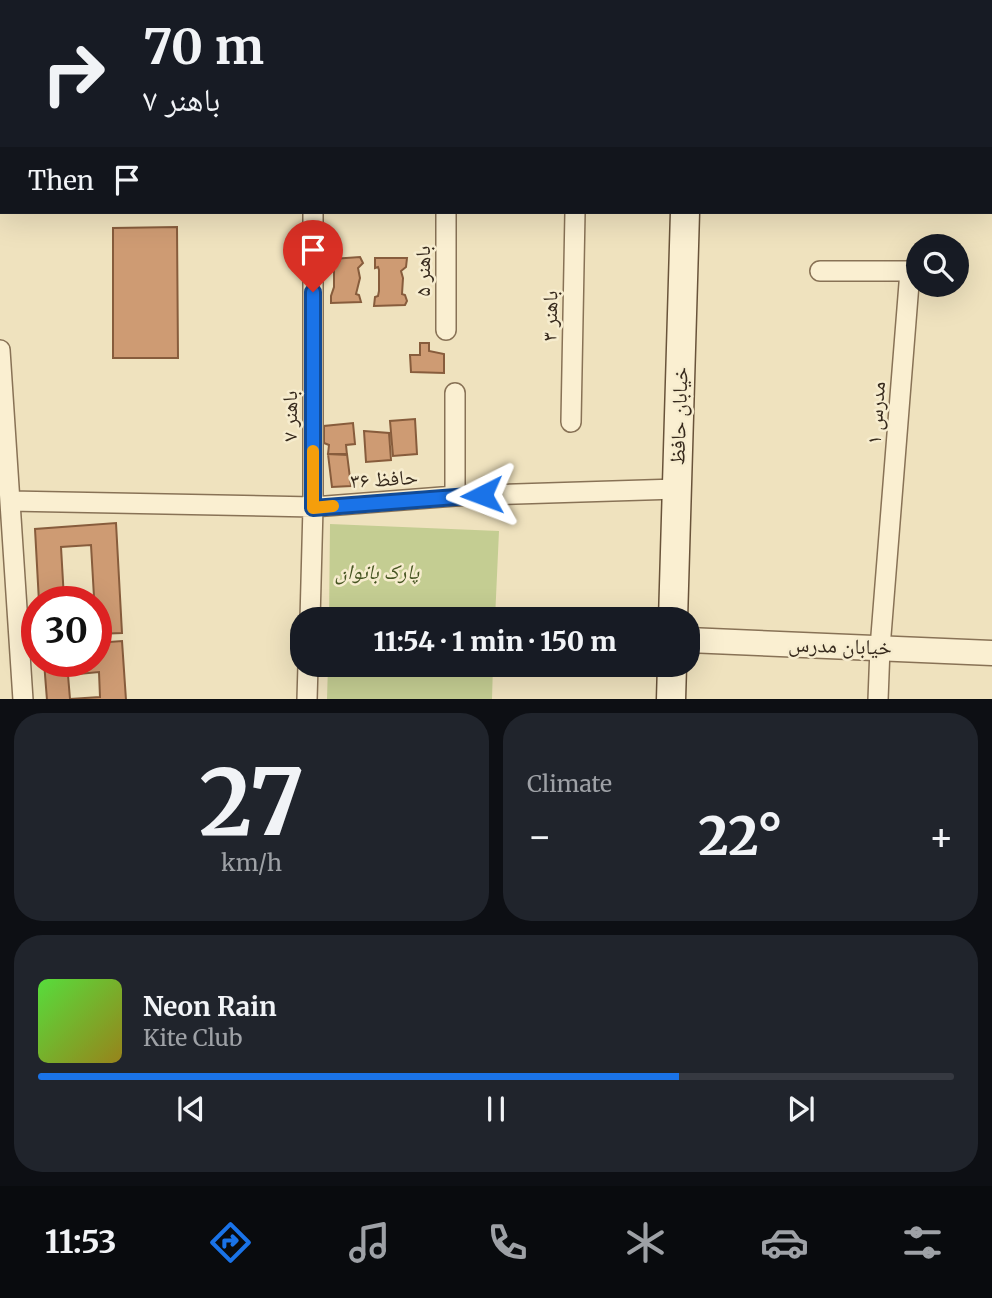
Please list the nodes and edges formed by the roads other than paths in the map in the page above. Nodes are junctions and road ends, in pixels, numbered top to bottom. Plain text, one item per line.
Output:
1 (313, 214) edge
2 (446, 214) edge
3 (575, 214) edge
4 (685, 214) edge
5 (820, 271) dead end
6 (446, 330) dead end
7 (0, 350) edge
8 (455, 393) dead end
9 (571, 422) dead end
10 (677, 489) junction
11 (454, 496) junction
12 (10, 501) junction
13 (313, 508) junction
14 (310, 607) edge
15 (673, 607) edge
16 (700, 640) edge
17 (880, 648) junction
18 (992, 653) edge
19 (308, 677) edge
20 (672, 677) edge
21 (23, 699) edge
22 (307, 699) edge
23 (671, 699) edge
24 (878, 699) edge

1 - 13 street, باهنر ۷
2 - 6 street, باهنر ۵
3 - 9 street, باهنر ۳
4 - 10 main road, خیابان حافظ
5 - 17 street, مدرس ۱
7 - 12 street
8 - 11 street
10 - 11 street, حافظ ۳۶
10 - 15 main road, خیابان حافظ
11 - 13 street, حافظ ۳۶
12 - 13 street, حافظ ۳۶
12 - 21 street
13 - 14 street, باهنر ۷
16 - 17 street, خیابان مدرس
17 - 18 street, خیابان مدرس
17 - 24 street
19 - 22 street
20 - 23 main road

